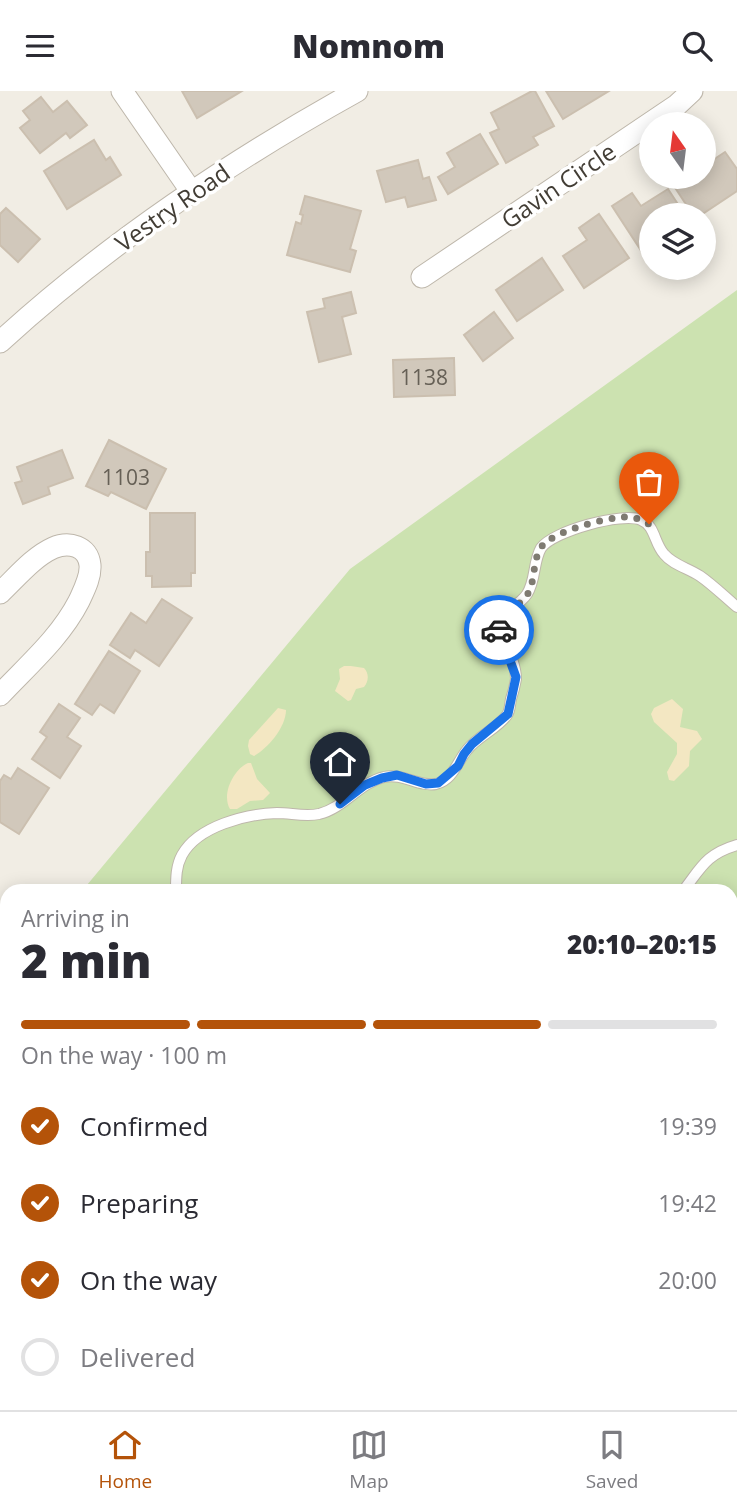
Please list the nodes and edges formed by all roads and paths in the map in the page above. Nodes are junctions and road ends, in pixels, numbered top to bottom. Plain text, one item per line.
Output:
1 (122, 91) edge
2 (357, 91) edge
3 (692, 91) edge
4 (191, 191) junction
5 (422, 277) dead end
6 (2, 335) edge
7 (0, 593) edge
8 (737, 607) edge
9 (0, 695) edge
10 (737, 845) edge
11 (176, 884) edge
12 (688, 884) edge

1 - 4 street
2 - 4 street, Vestry Road
3 - 5 street, Gavin Circle
4 - 6 street, Vestry Road
7 - 9 street
8 - 11 lane
10 - 12 lane

